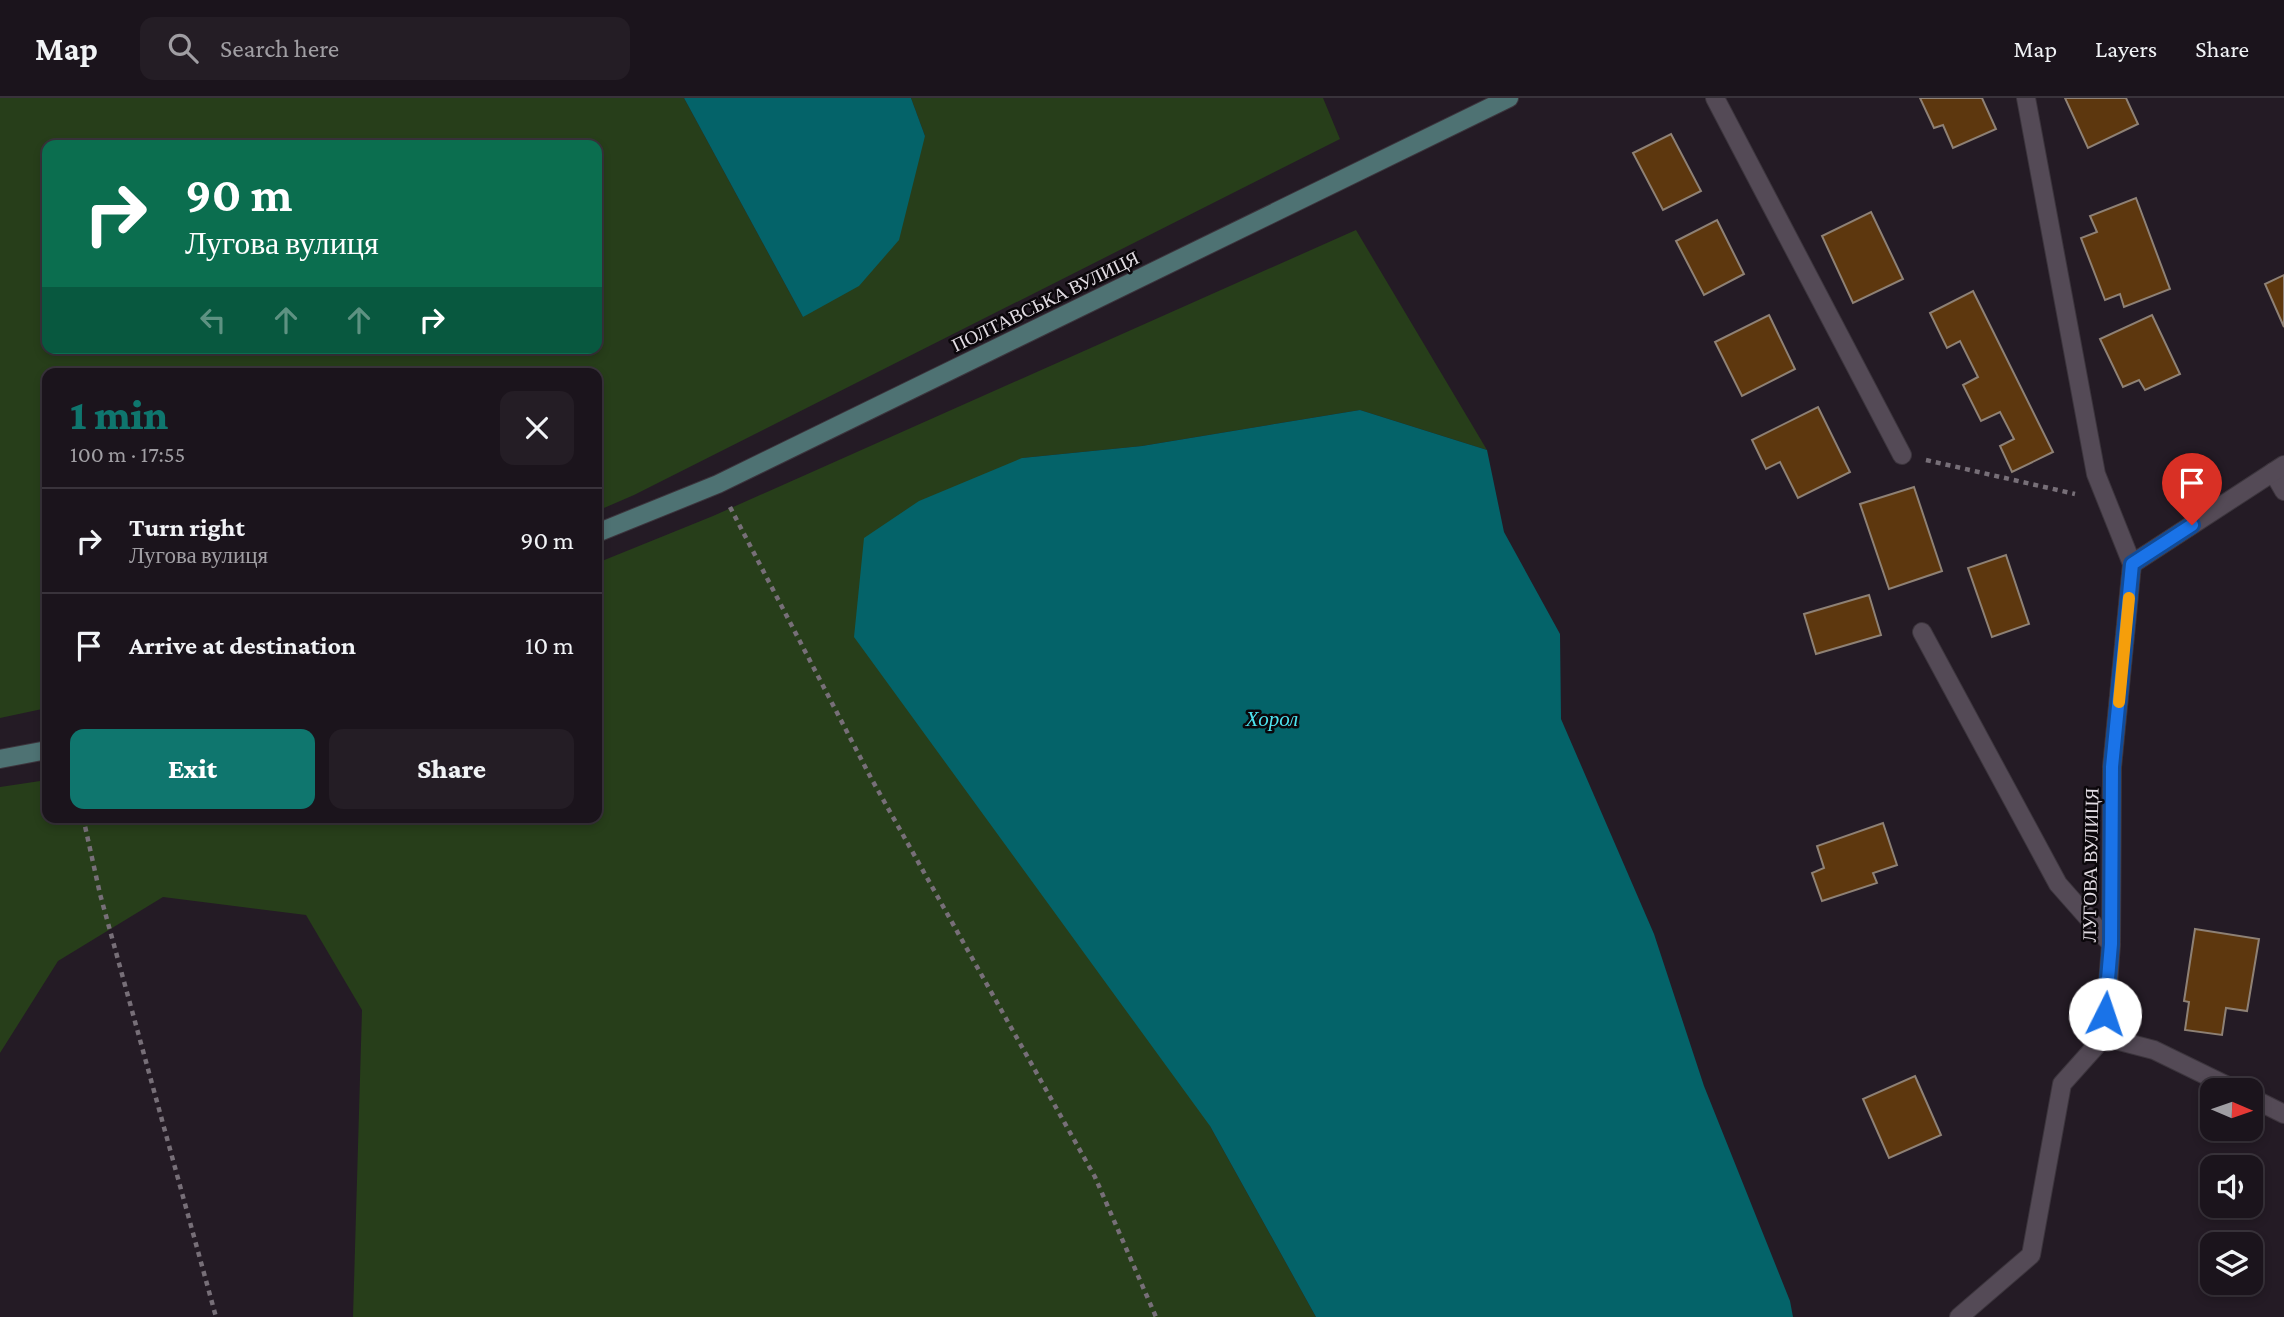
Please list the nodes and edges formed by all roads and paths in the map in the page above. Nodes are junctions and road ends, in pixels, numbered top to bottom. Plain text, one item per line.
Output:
1 (1509, 98) edge
2 (1715, 98) edge
3 (2026, 98) edge
4 (1902, 455) joint
5 (2279, 468) edge
6 (718, 484) junction
7 (2284, 491) edge
8 (2106, 501) junction
9 (602, 531) edge
10 (2132, 564) junction
11 (1922, 632) dead end
12 (42, 751) edge
13 (0, 759) edge
14 (84, 823) edge
15 (2111, 944) junction
16 (2104, 1037) junction
17 (2211, 1078) edge
18 (2263, 1104) edge
19 (2284, 1114) edge
20 (216, 1317) edge
21 (1156, 1317) edge
22 (1959, 1317) edge

1 - 6 street, ПОЛТАВСЬКА ВУЛИЦЯ
2 - 4 street
3 - 8 street
4 - 8 path
5 - 7 street
5 - 10 street
6 - 9 street, ПОЛТАВСЬКА ВУЛИЦЯ
6 - 21 path
8 - 10 street
10 - 15 street, ЛУГОВА ВУЛИЦЯ
11 - 15 street
12 - 13 street
14 - 20 path
15 - 16 street, ЛУГОВА ВУЛИЦЯ
16 - 17 street
16 - 22 street
18 - 19 street

